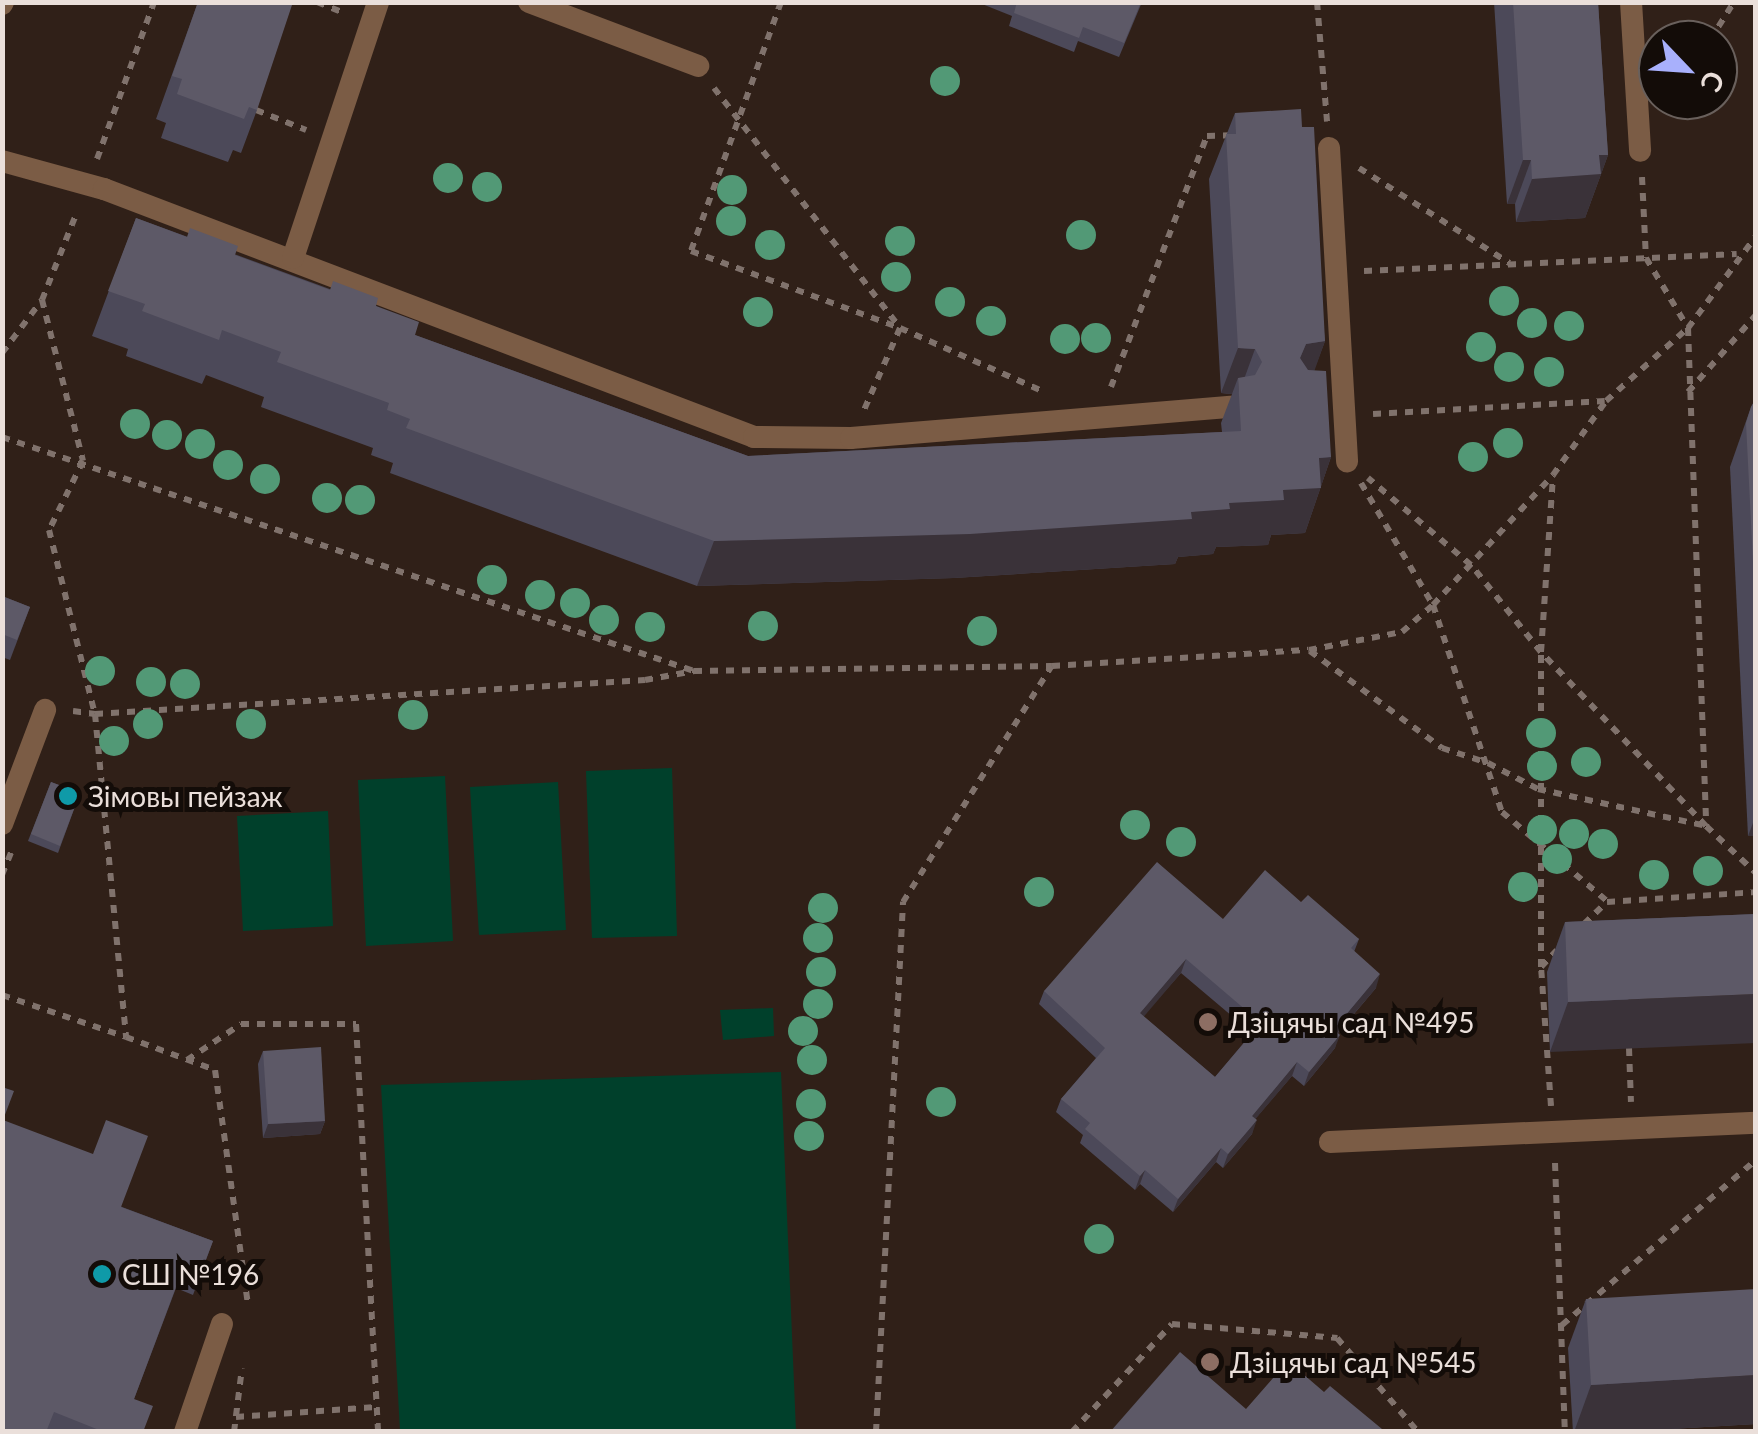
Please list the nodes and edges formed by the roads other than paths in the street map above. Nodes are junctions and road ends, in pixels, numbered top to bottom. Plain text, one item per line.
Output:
1 (378, 2) edge
2 (529, 2) edge
3 (1631, 2) edge
4 (698, 66) road end
5 (1329, 148) road end
6 (1640, 151) road end
7 (2, 161) edge
8 (293, 258) junction
9 (1313, 400) edge
10 (1231, 407) dead end
11 (1344, 407) junction
12 (1347, 460) road end
13 (54, 710) road end
14 (9, 832) edge
15 (1756, 1123) edge
16 (1330, 1142) dead end
17 (222, 1324) dead end
18 (185, 1432) edge

1 - 8 lane
2 - 4 lane
3 - 6 lane
5 - 11 lane
7 - 8 lane
8 - 10 lane
9 - 11 lane
11 - 12 lane
13 - 14 lane
15 - 16 lane
17 - 18 lane

